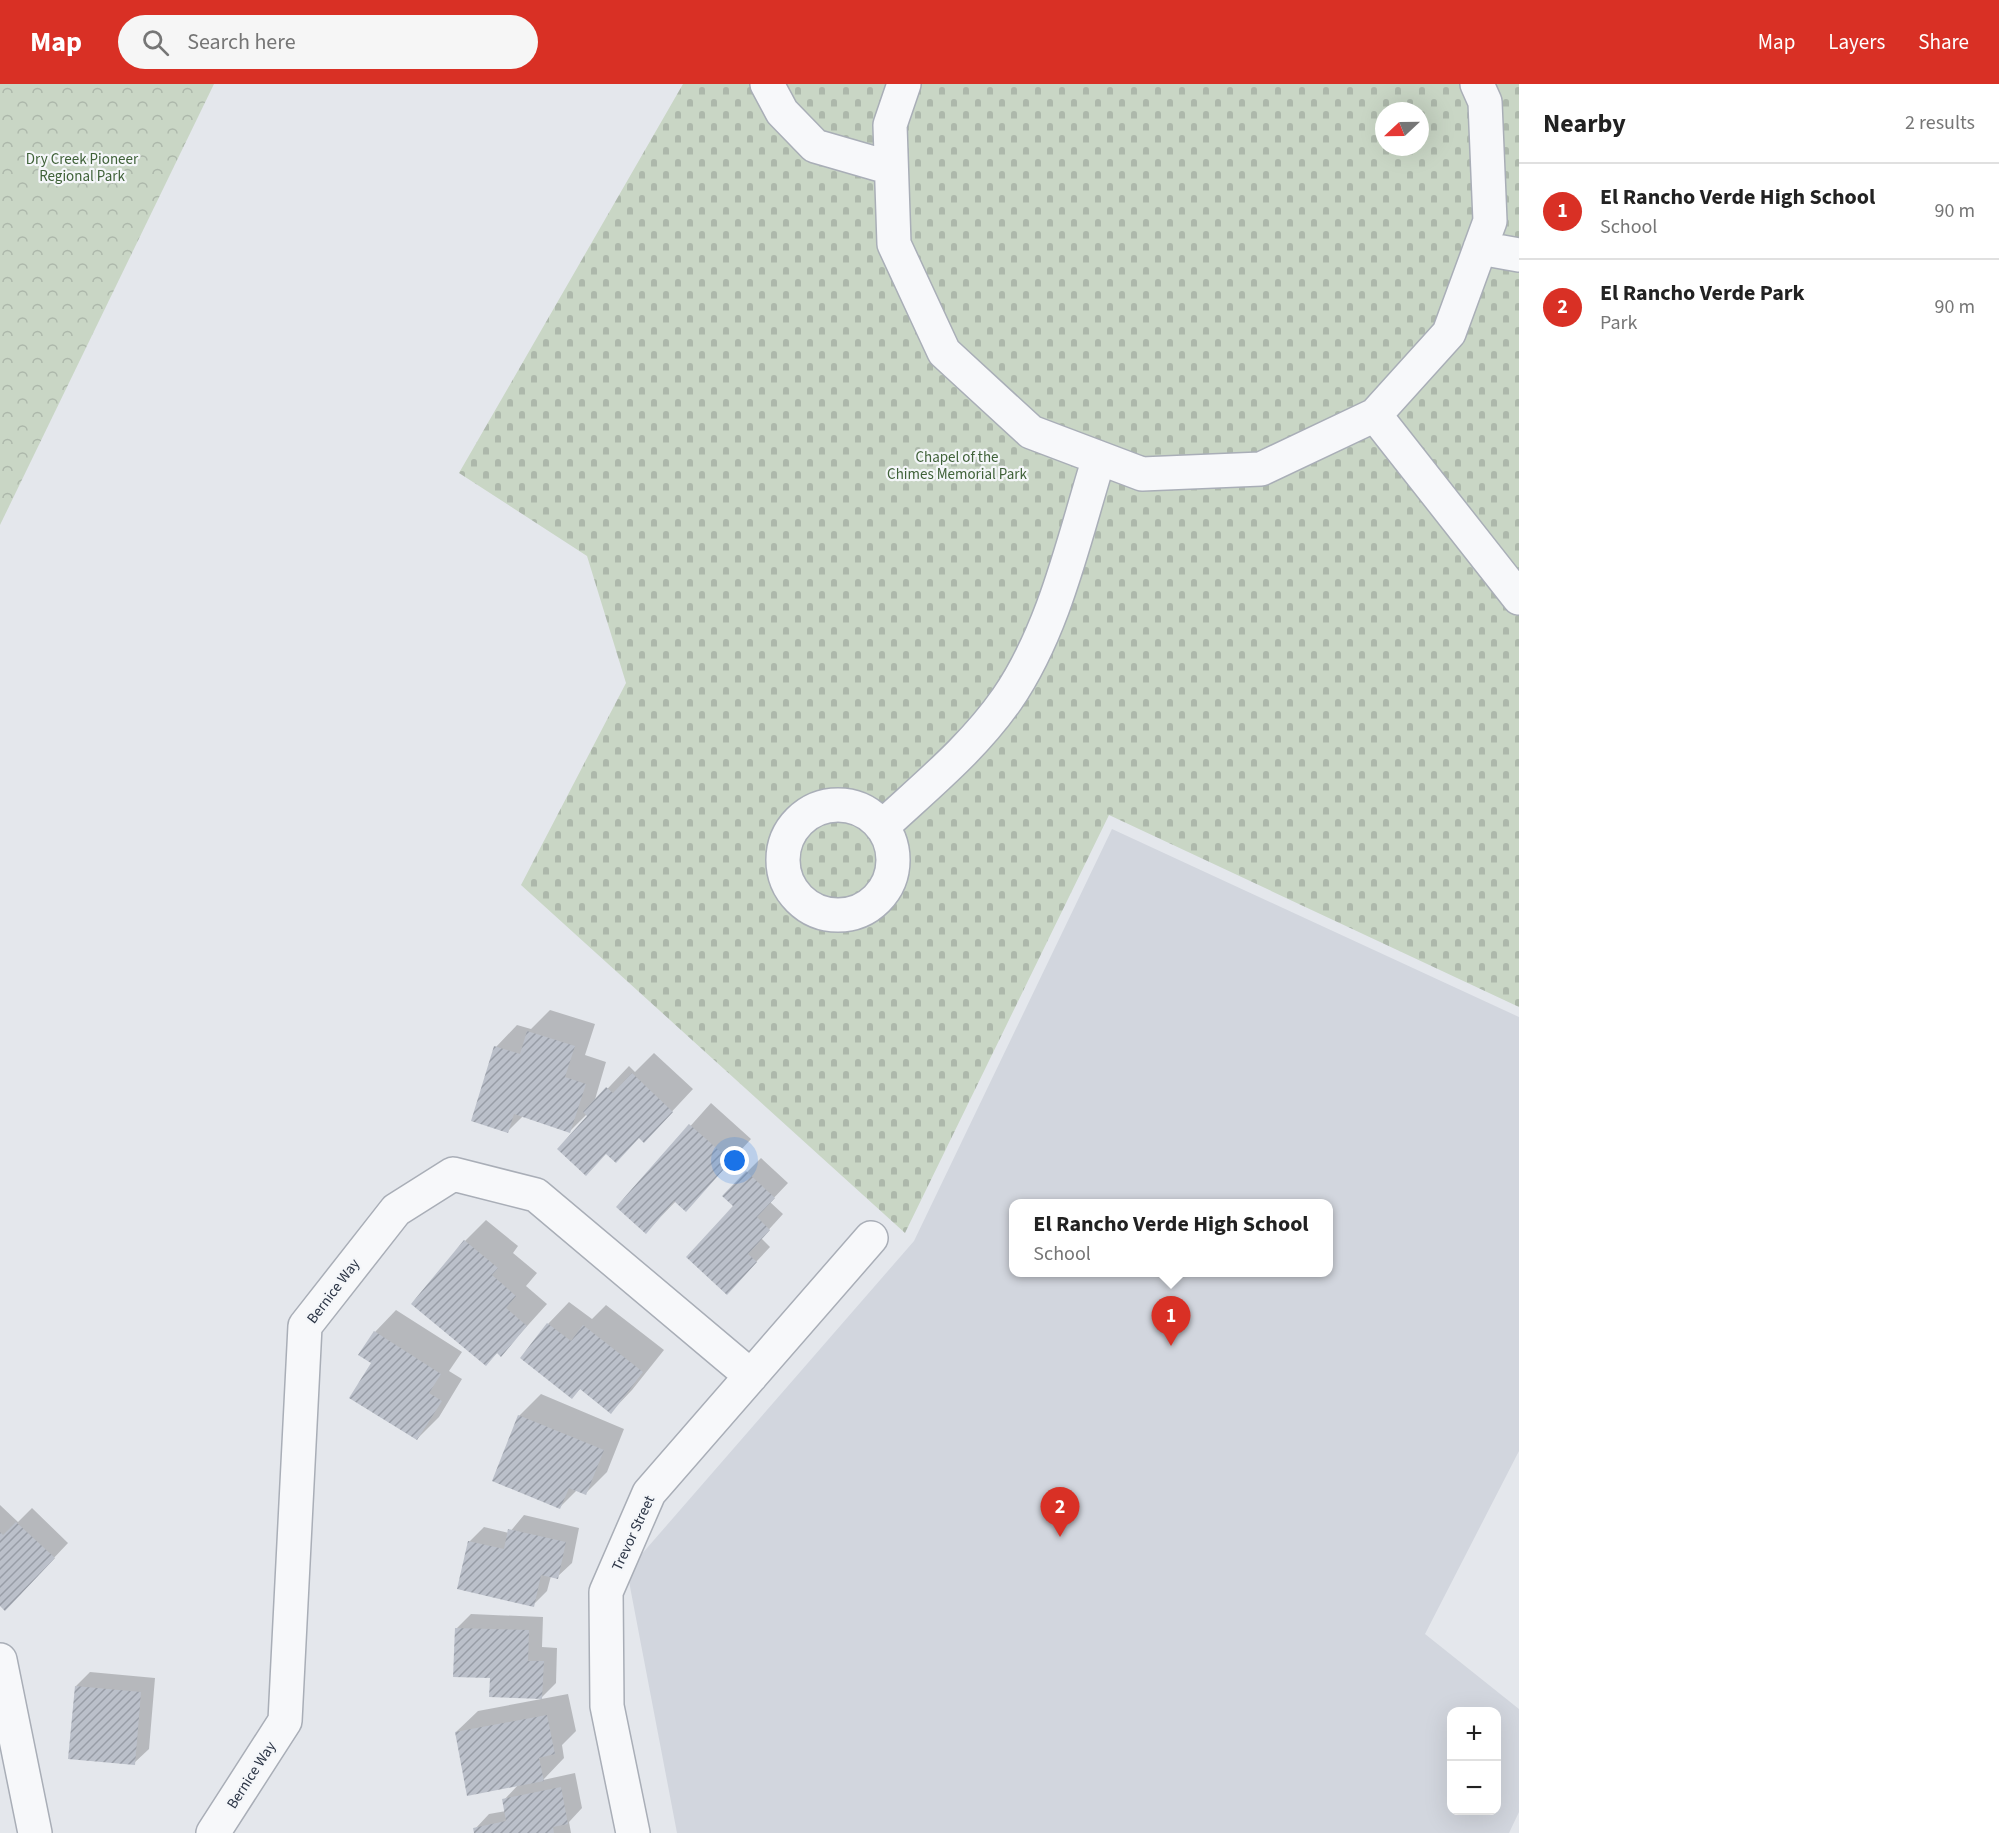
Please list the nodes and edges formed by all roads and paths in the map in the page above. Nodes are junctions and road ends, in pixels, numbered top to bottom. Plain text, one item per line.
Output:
1 (767, 84) edge
2 (904, 84) edge
3 (1477, 84) edge
4 (891, 168) junction
5 (1480, 248) junction
6 (1519, 255) edge
7 (1375, 415) junction
8 (1099, 458) junction
9 (1519, 598) edge
10 (883, 826) dead end
11 (871, 1238) dead end
12 (751, 1376) junction
13 (0, 1660) edge
14 (35, 1833) edge
15 (213, 1833) edge
16 (633, 1833) edge

1 - 4 street
2 - 4 street
3 - 5 street
4 - 8 street
5 - 6 street
5 - 7 street
7 - 8 street
7 - 9 street
8 - 10 street
11 - 12 street, Trevor Street
12 - 15 street, Bernice Way
12 - 16 street, Trevor Street
13 - 14 street

